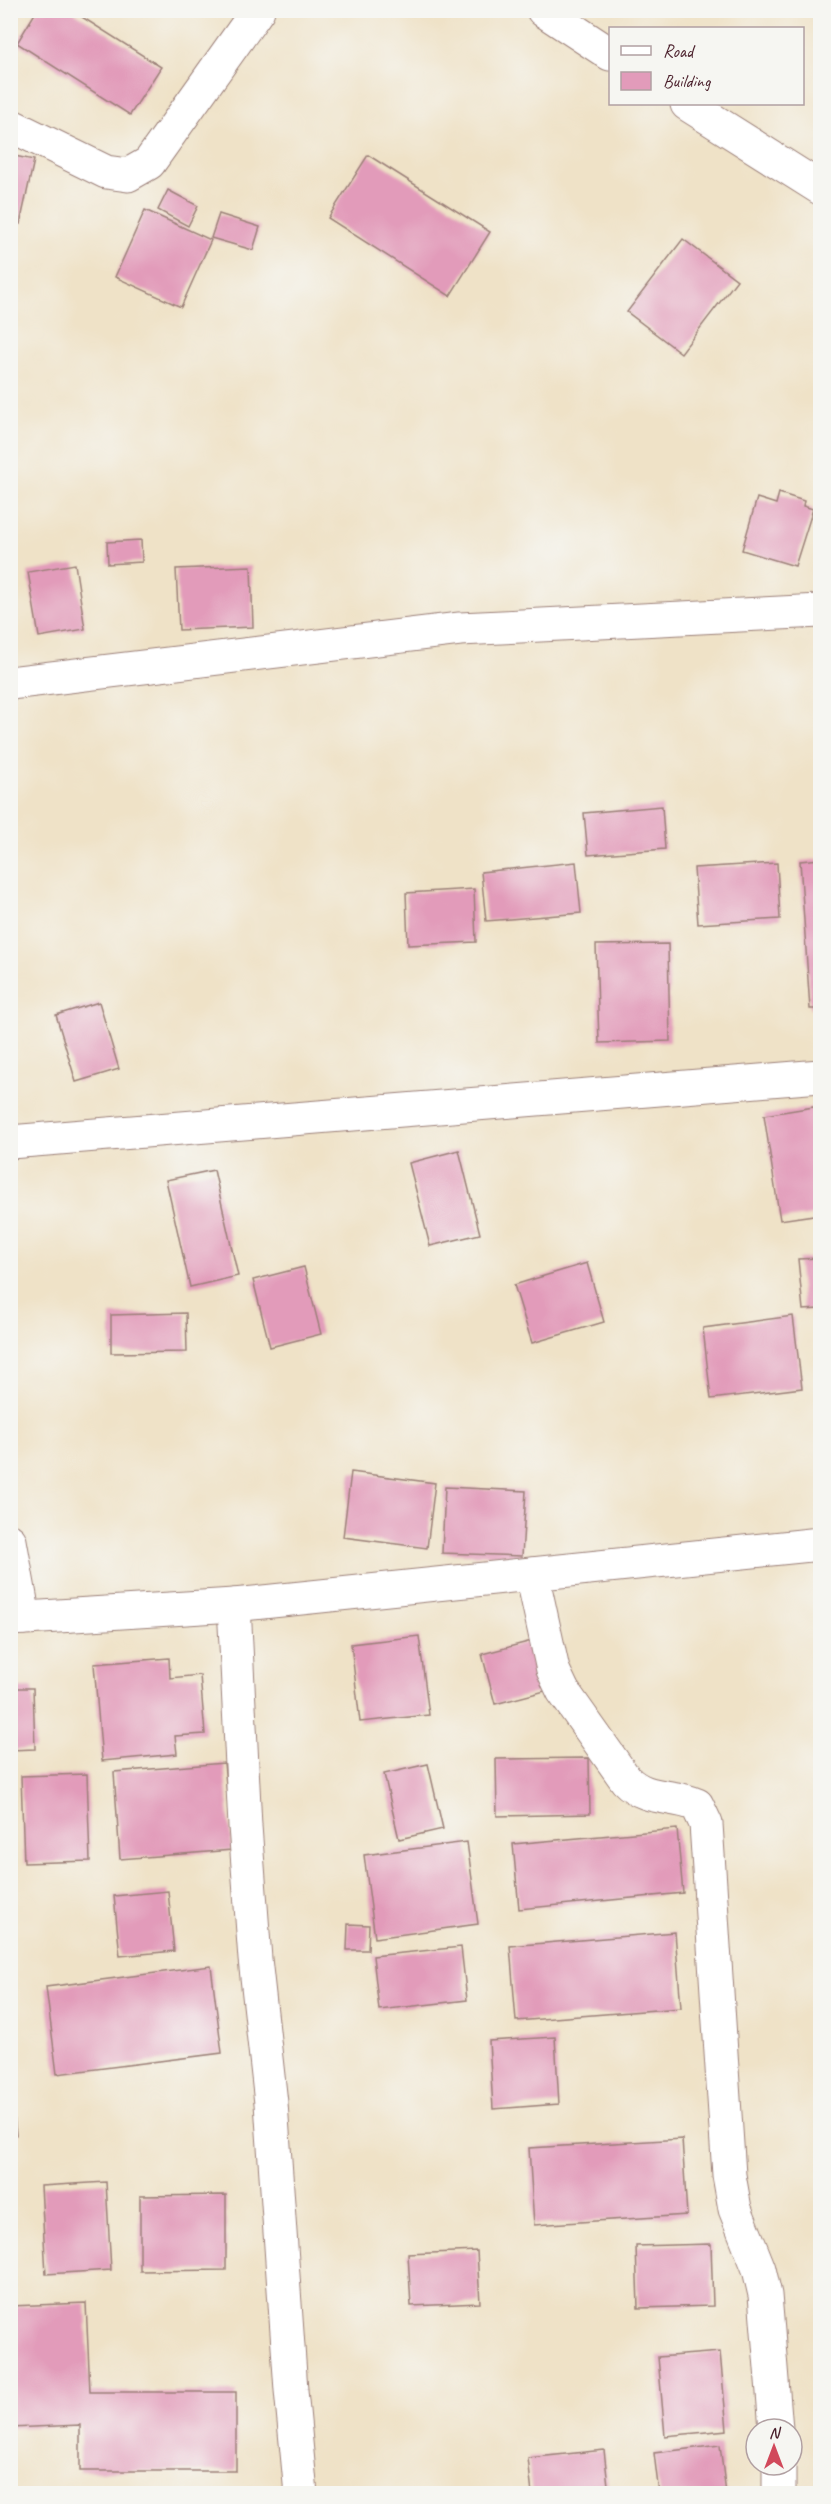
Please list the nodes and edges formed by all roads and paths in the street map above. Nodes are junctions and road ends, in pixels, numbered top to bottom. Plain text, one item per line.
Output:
1 (258, 10) edge
2 (543, 10) edge
3 (609, 53) edge
4 (689, 105) edge
5 (10, 125) edge
6 (820, 188) edge
7 (820, 611) edge
8 (10, 683) edge
9 (820, 1076) edge
10 (10, 1142) edge
11 (10, 1540) edge
12 (820, 1544) edge
13 (532, 1574) junction
14 (234, 1605) junction
15 (17, 1619) edge
16 (775, 2417) edge
17 (779, 2477) edge
18 (301, 2493) edge
19 (779, 2493) edge

1 - 5 street
2 - 3 street
4 - 6 street
7 - 8 street
9 - 10 street
11 - 15 street
12 - 13 street
13 - 14 street
13 - 16 street
14 - 15 street
14 - 18 street
17 - 19 street

